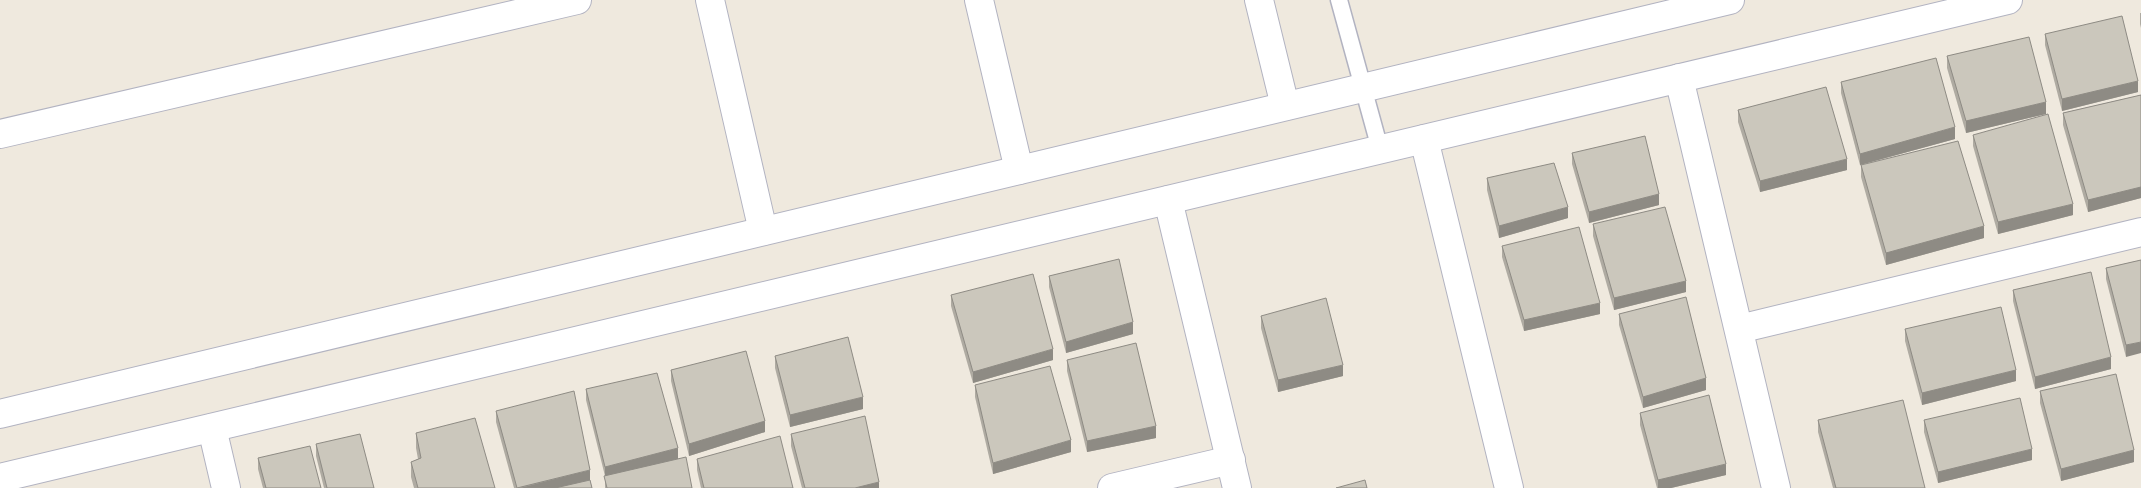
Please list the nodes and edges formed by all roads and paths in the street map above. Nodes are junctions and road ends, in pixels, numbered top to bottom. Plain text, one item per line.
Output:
1 (577, 0) edge
2 (710, 0) edge
3 (978, 0) edge
4 (1259, 0) edge
5 (1339, 0) edge
6 (1730, 0) edge
7 (2008, 0) edge
8 (1654, 9) edge
9 (1679, 78) junction
10 (1362, 88) junction
11 (1285, 106) junction
12 (0, 134) edge
13 (1424, 139) junction
14 (1380, 149) junction
15 (1019, 170) junction
16 (1168, 200) junction
17 (763, 231) junction
18 (2141, 232) edge
19 (1739, 329) junction
20 (0, 414) edge
21 (212, 428) junction
22 (1230, 460) junction
23 (0, 478) edge
24 (226, 488) edge
25 (1112, 488) edge
26 (1237, 488) edge
27 (1509, 488) edge
28 (1776, 488) edge

1 - 12 main road
2 - 17 main road
3 - 15 main road
4 - 11 main road
5 - 10 lane
6 - 8 main road
7 - 9 main road
8 - 10 main road
9 - 13 main road
9 - 19 main road
10 - 11 main road
10 - 14 lane
11 - 15 main road
13 - 14 main road
13 - 27 main road
14 - 16 main road
15 - 17 main road
16 - 21 main road
16 - 22 main road
17 - 20 main road
18 - 19 main road
19 - 28 main road
21 - 23 main road
21 - 24 main road
22 - 25 main road
22 - 26 main road

